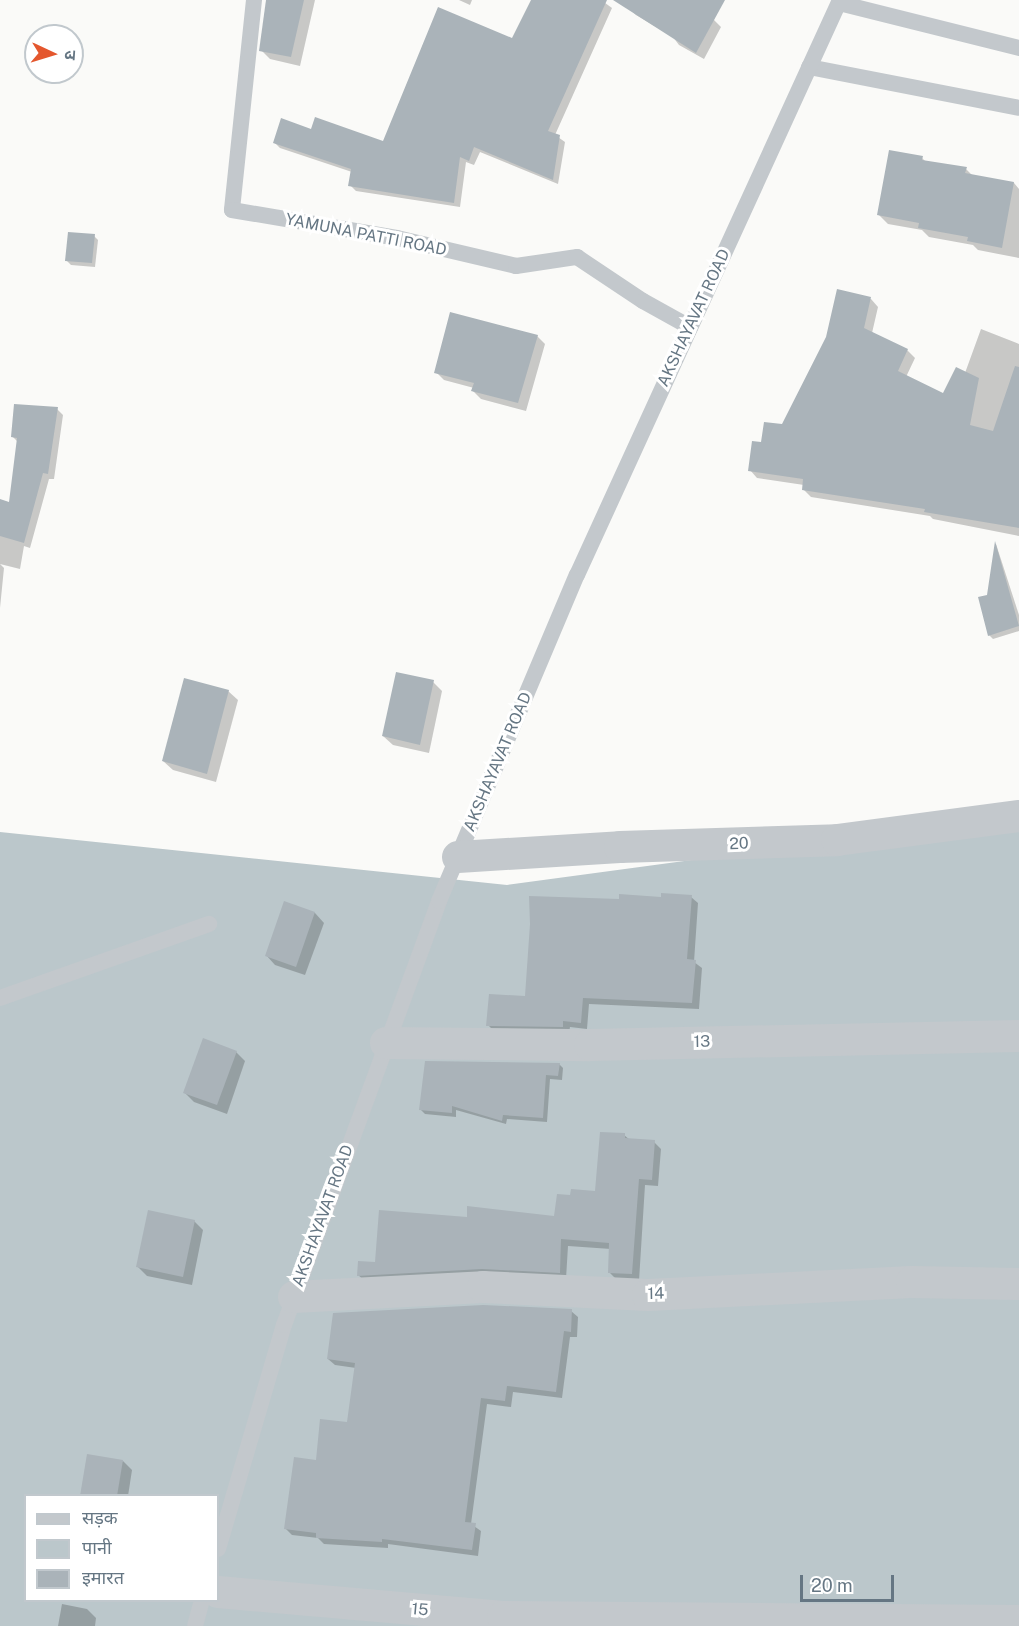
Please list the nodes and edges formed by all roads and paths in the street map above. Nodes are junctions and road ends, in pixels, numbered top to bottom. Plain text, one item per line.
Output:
1 (254, 0) edge
2 (840, 1) edge
3 (1019, 48) edge
4 (809, 67) junction
5 (1019, 108) edge
6 (690, 327) junction
7 (1019, 816) edge
8 (458, 857) junction
9 (209, 924) dead end
10 (0, 998) edge
11 (1019, 1036) edge
12 (386, 1043) junction
13 (1019, 1284) edge
14 (294, 1298) junction
15 (219, 1546) edge
16 (219, 1592) edge
17 (201, 1602) edge
18 (1019, 1621) edge
19 (195, 1626) edge

1 - 6 lane, YAMUNA PATTI ROAD
2 - 3 lane
2 - 4 lane, AKSHAYAVAT ROAD
4 - 5 lane
4 - 6 lane, AKSHAYAVAT ROAD
6 - 8 lane, AKSHAYAVAT ROAD
7 - 8 street, 20
8 - 12 lane, AKSHAYAVAT ROAD
9 - 10 lane
11 - 12 street, 13
12 - 14 lane, AKSHAYAVAT ROAD
13 - 14 street, 14
14 - 15 lane, AKSHAYAVAT ROAD
16 - 18 street, 15
17 - 19 lane

